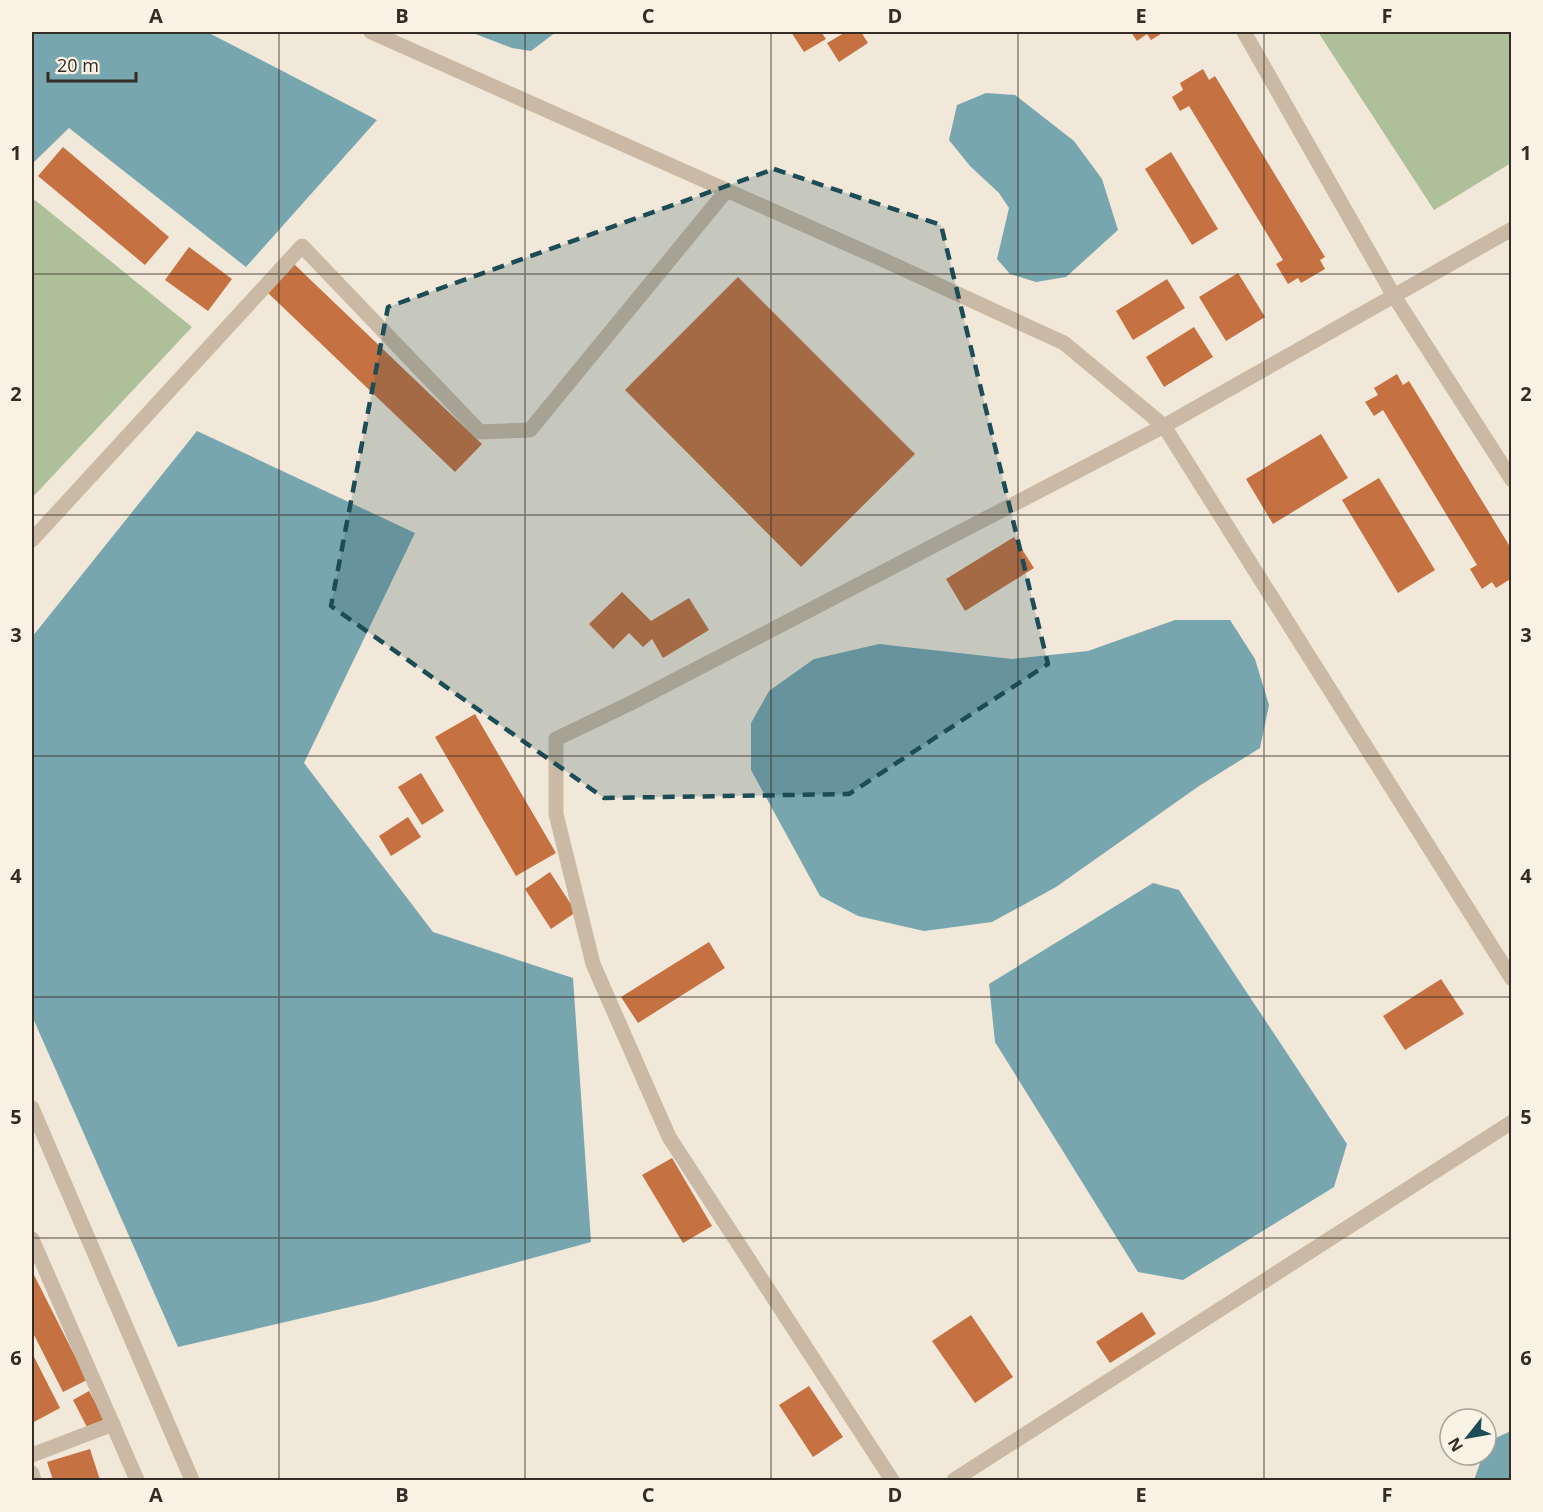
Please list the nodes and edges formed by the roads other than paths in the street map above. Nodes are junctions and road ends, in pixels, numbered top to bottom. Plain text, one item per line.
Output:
1 (371, 32) edge
2 (1244, 32) edge
3 (727, 190) junction
4 (1512, 229) edge
5 (1394, 296) junction
6 (1164, 426) junction
7 (1512, 480) edge
8 (32, 540) edge
9 (1512, 979) edge
10 (32, 1108) edge
11 (1512, 1122) edge
12 (32, 1239) edge
13 (113, 1424) junction
14 (32, 1455) edge
15 (32, 1473) edge
16 (34, 1480) edge
17 (137, 1480) edge
18 (192, 1480) edge
19 (891, 1480) edge
20 (954, 1480) edge

1 - 3 street
2 - 5 street
3 - 6 street
3 - 8 street
4 - 5 street
5 - 6 street
5 - 7 street
6 - 9 street
6 - 19 street
10 - 18 street
11 - 20 street
12 - 13 street
13 - 14 street
13 - 17 street
15 - 16 street

